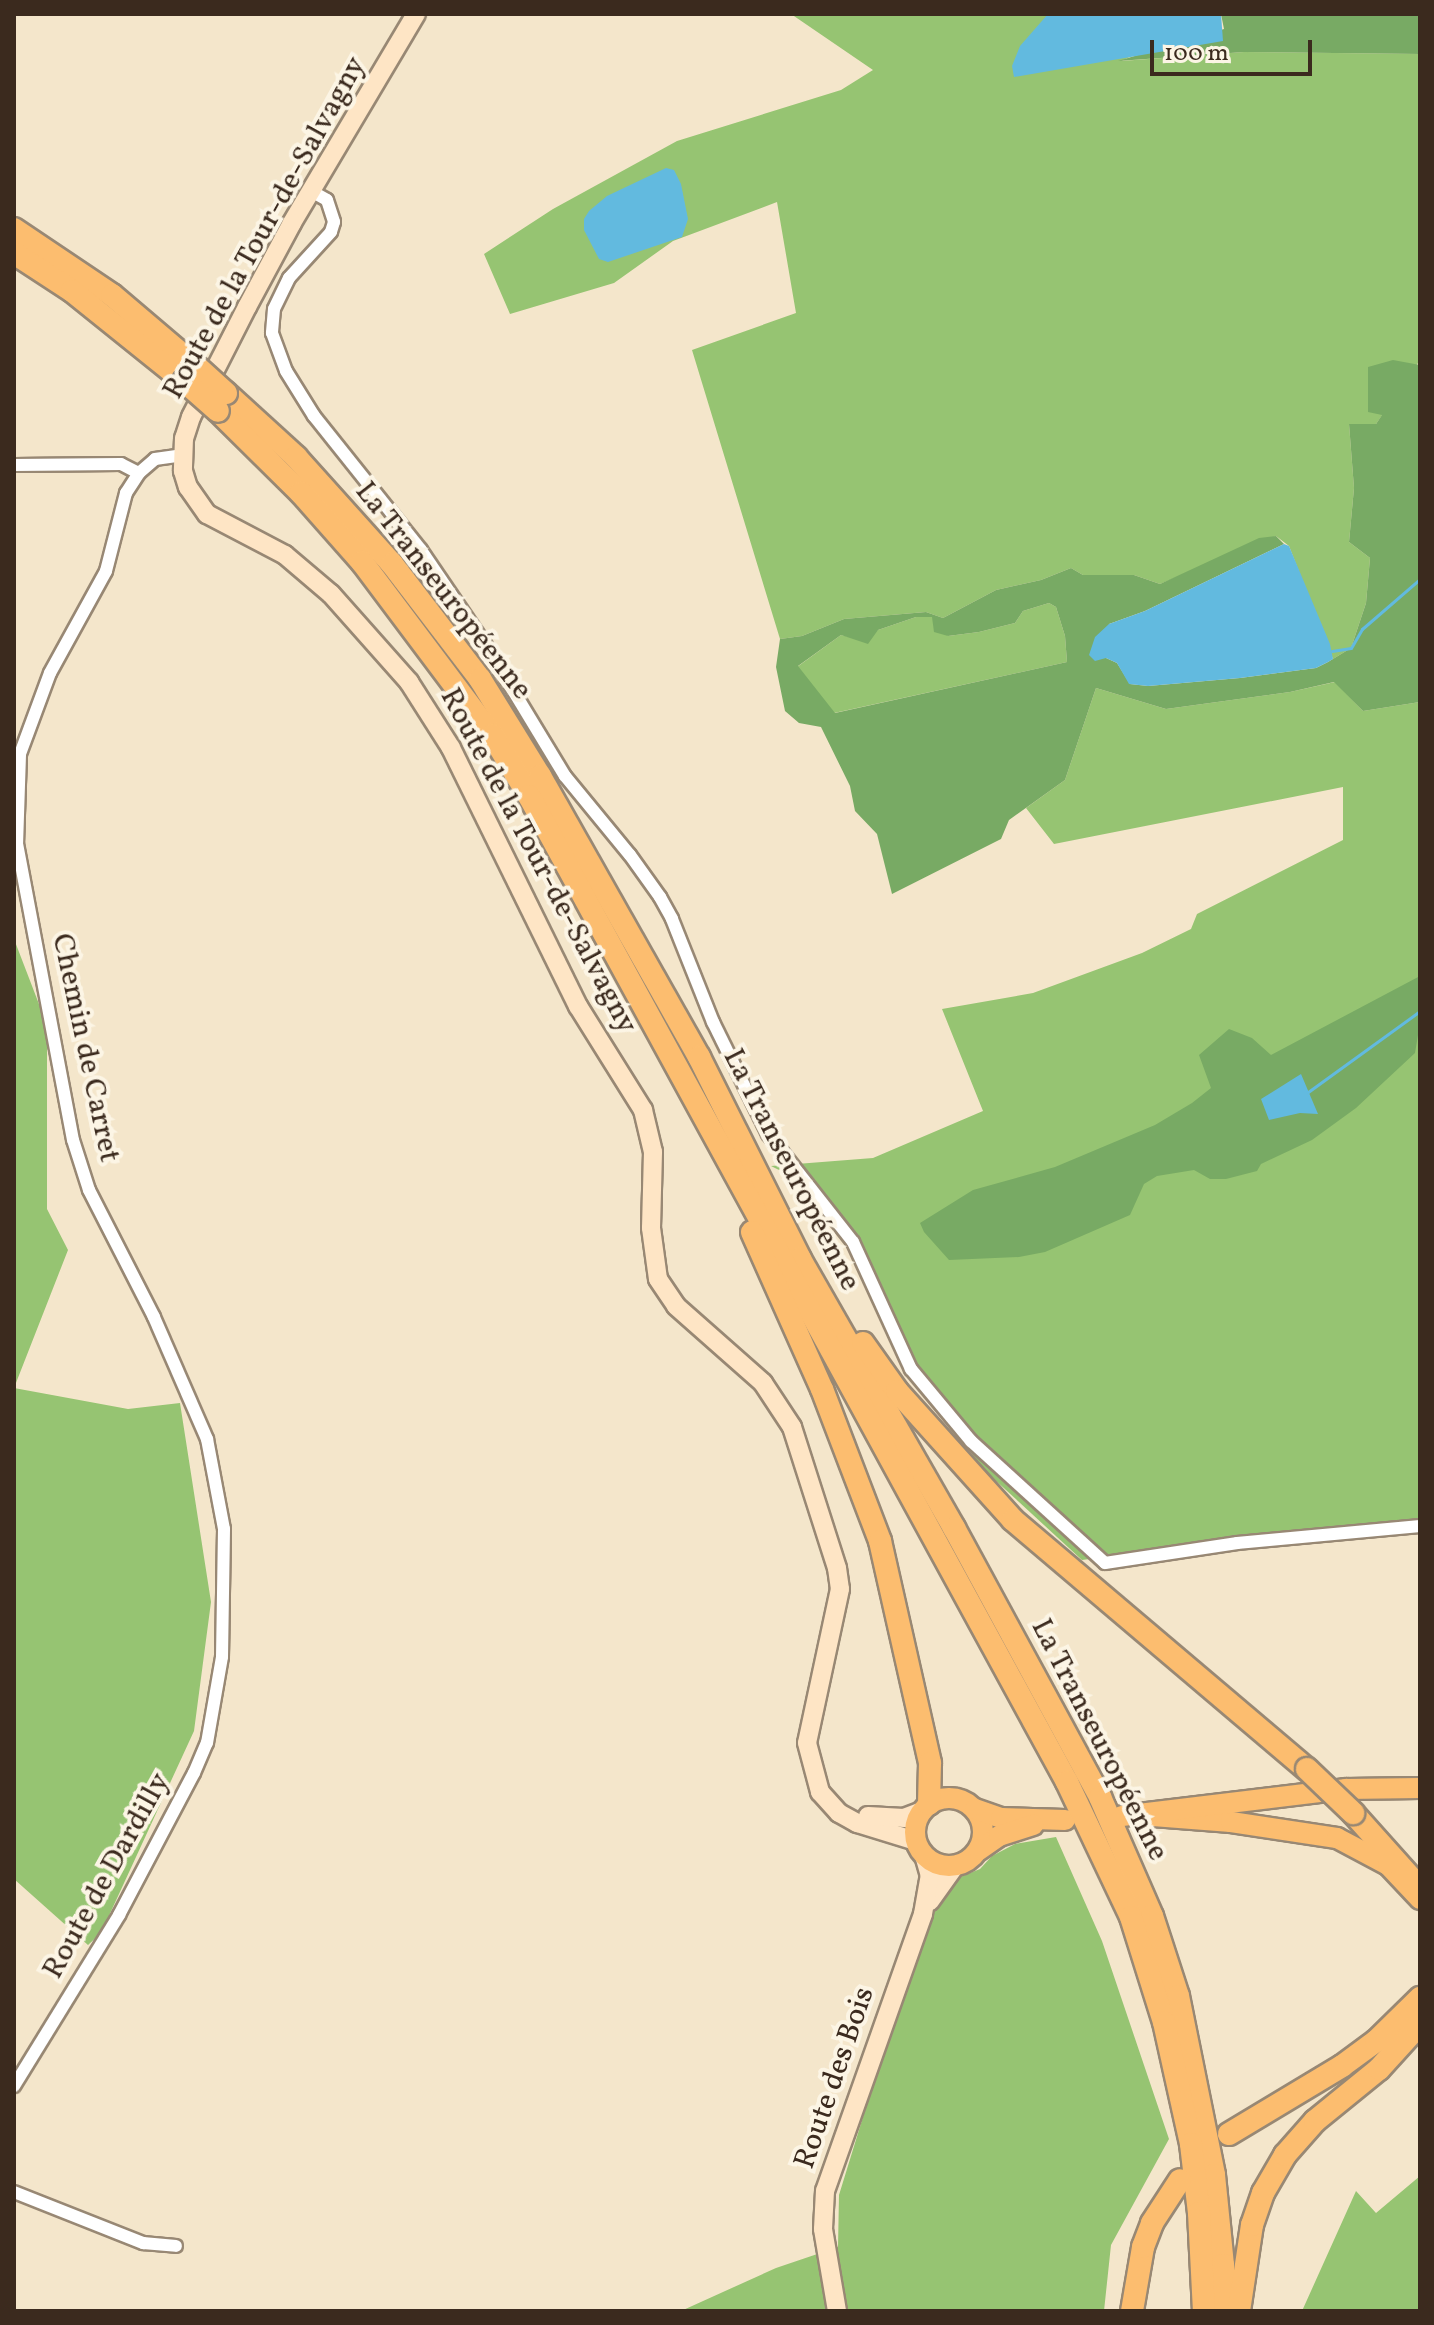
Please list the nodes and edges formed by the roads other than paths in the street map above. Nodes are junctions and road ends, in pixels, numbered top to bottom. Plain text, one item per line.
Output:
1 (416, 14) edge
2 (311, 191) junction
3 (14, 229) edge
4 (14, 253) edge
5 (191, 374) junction
6 (222, 402) junction
7 (182, 455) junction
8 (14, 465) edge
9 (139, 473) junction
10 (747, 1195) junction
11 (800, 1259) junction
12 (1420, 1526) edge
13 (194, 1773) joint
14 (814, 1777) junction
15 (1420, 1788) edge
16 (926, 1807) junction
17 (975, 1809) junction
18 (920, 1848) junction
19 (979, 1850) junction
20 (955, 1866) junction
21 (1420, 1888) edge
22 (1420, 1899) edge
23 (923, 1914) junction
24 (1420, 1998) edge
25 (1420, 2024) edge
26 (14, 2086) edge
27 (1229, 2134) dead end
28 (1180, 2180) dead end
29 (14, 2192) edge
30 (176, 2246) dead end
31 (837, 2311) edge
32 (1132, 2311) edge
33 (1204, 2311) edge
34 (1223, 2311) edge
35 (1239, 2311) edge

1 - 2 street, Route de la Tour-de-Salvagny
2 - 7 street, Route de la Tour-de-Salvagny
2 - 12 street
3 - 5 highway, La Transeuropéenne
4 - 5 highway, La Transeuropéenne
5 - 6 highway, La Transeuropéenne, bridge
6 - 10 highway, La Transeuropéenne
6 - 11 highway, La Transeuropéenne
7 - 9 street
7 - 14 street, Route de la Tour-de-Salvagny
8 - 9 street
9 - 13 street, Chemin de Carret
10 - 16 highway
10 - 33 highway, La Transeuropéenne
11 - 21 highway, bridge
11 - 34 highway, La Transeuropéenne
13 - 26 street, Route de Dardilly
14 - 16 street
14 - 18 street, Route de la Tour-de-Salvagny
15 - 22 main road
16 - 17 main road
16 - 18 main road
17 - 19 main road
17 - 19 main road
18 - 20 main road
18 - 23 street, Route des Bois
19 - 20 main road
20 - 23 street, Route des Bois
23 - 31 street, Route des Bois
24 - 27 highway
25 - 35 highway
28 - 32 highway
29 - 30 street

